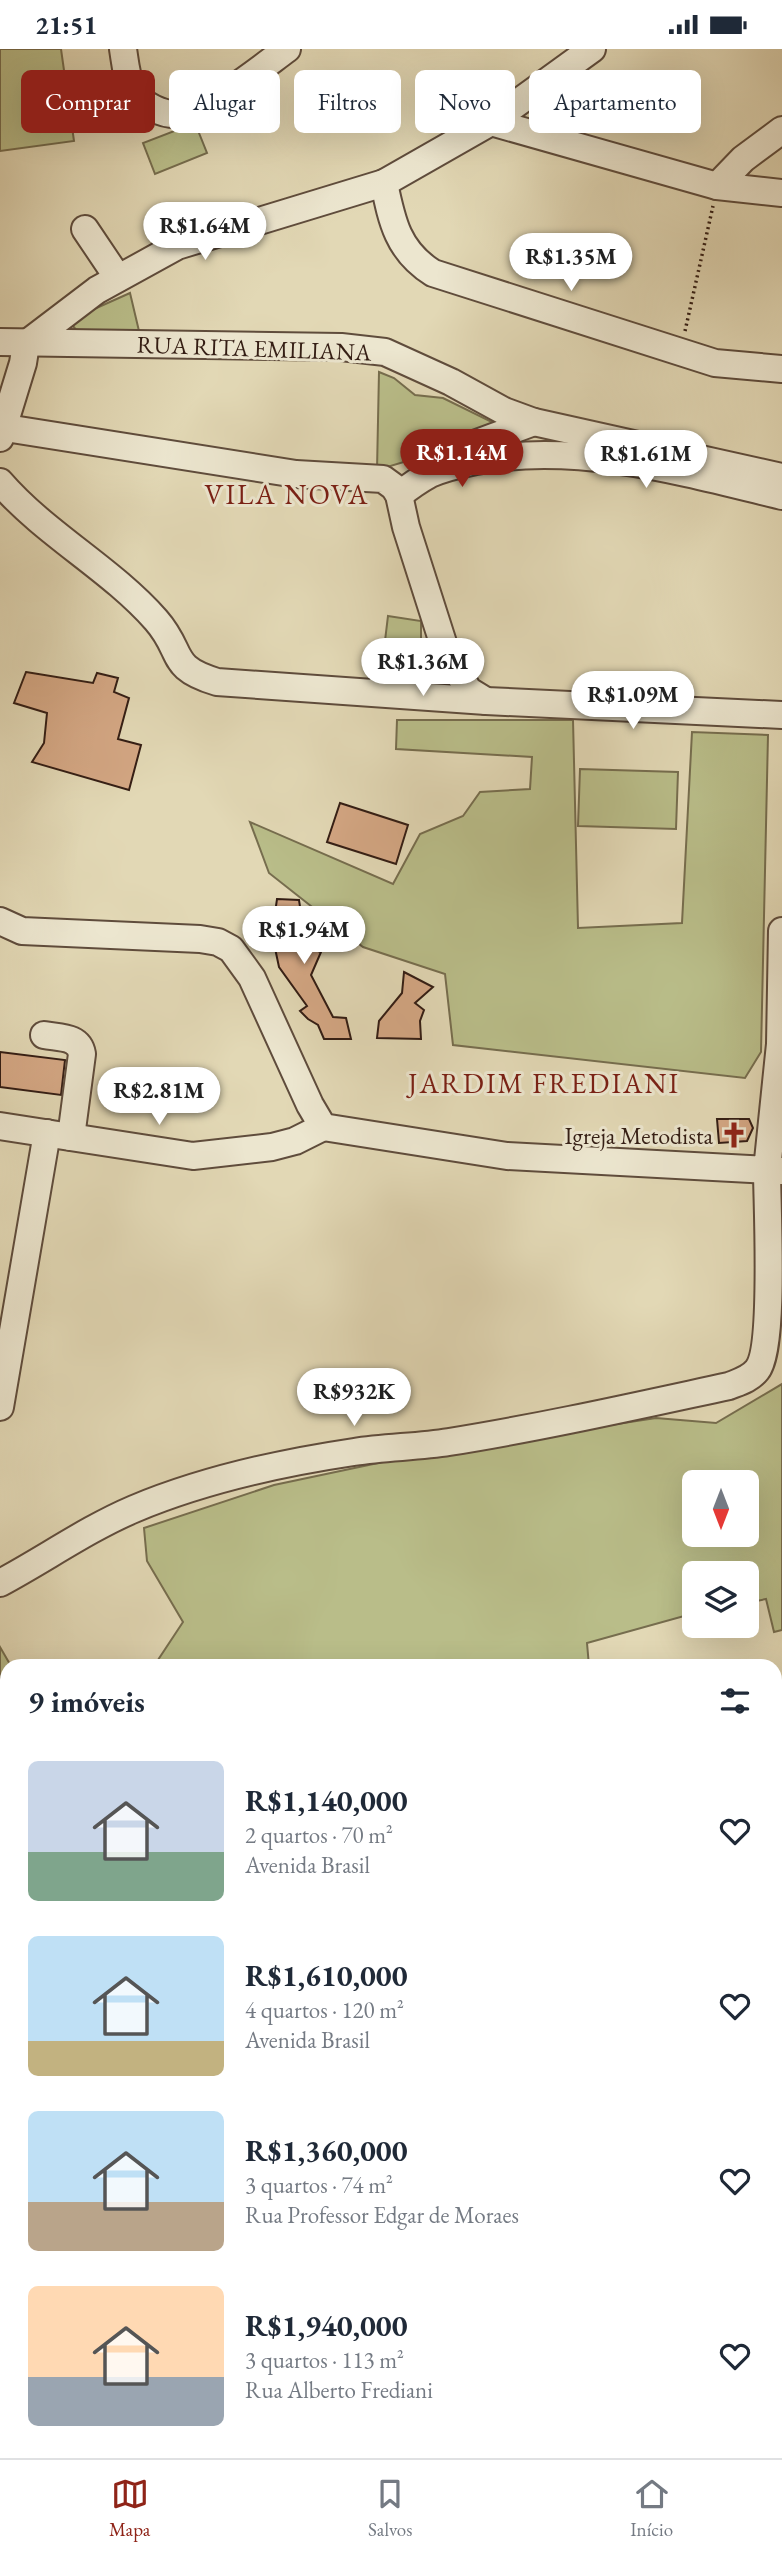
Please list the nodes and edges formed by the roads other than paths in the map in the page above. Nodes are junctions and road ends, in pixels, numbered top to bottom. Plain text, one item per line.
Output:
1 (124, 49) edge
2 (287, 49) edge
3 (592, 49) edge
4 (262, 60) edge
5 (515, 105) edge
6 (515, 129) edge
7 (782, 130) edge
8 (472, 133) edge
9 (384, 183) junction
10 (717, 186) junction
11 (782, 193) edge
12 (85, 229) dead end
13 (118, 278) junction
14 (13, 343) edge
15 (782, 369) edge
16 (534, 422) junction
17 (1, 431) edge
18 (694, 465) junction
19 (782, 477) edge
20 (0, 482) edge
21 (391, 487) junction
22 (782, 496) edge
23 (444, 646) junction
24 (365, 692) junction
25 (486, 701) junction
26 (782, 715) edge
27 (0, 921) edge
28 (782, 931) edge
29 (44, 1035) dead end
30 (0, 1126) edge
31 (323, 1127) junction
32 (59, 1135) junction
33 (774, 1170) edge
34 (0, 1407) edge
35 (0, 1583) edge

1 - 4 street
2 - 4 street
3 - 5 street
6 - 10 street
7 - 10 street
8 - 9 street
9 - 13 street
9 - 15 street
10 - 11 street
12 - 13 street
13 - 14 street
14 - 16 street, RUA RITA EMILIANA
14 - 17 street
16 - 18 street, RUA RITA EMILIANA
16 - 21 street
17 - 21 street
18 - 19 street
18 - 21 street
18 - 22 street
20 - 24 street
21 - 23 street
23 - 24 street
23 - 25 street
24 - 25 street
25 - 26 street
27 - 31 street
28 - 33 street
29 - 32 street
30 - 32 street
31 - 32 street
31 - 33 street
32 - 34 street
33 - 35 street

